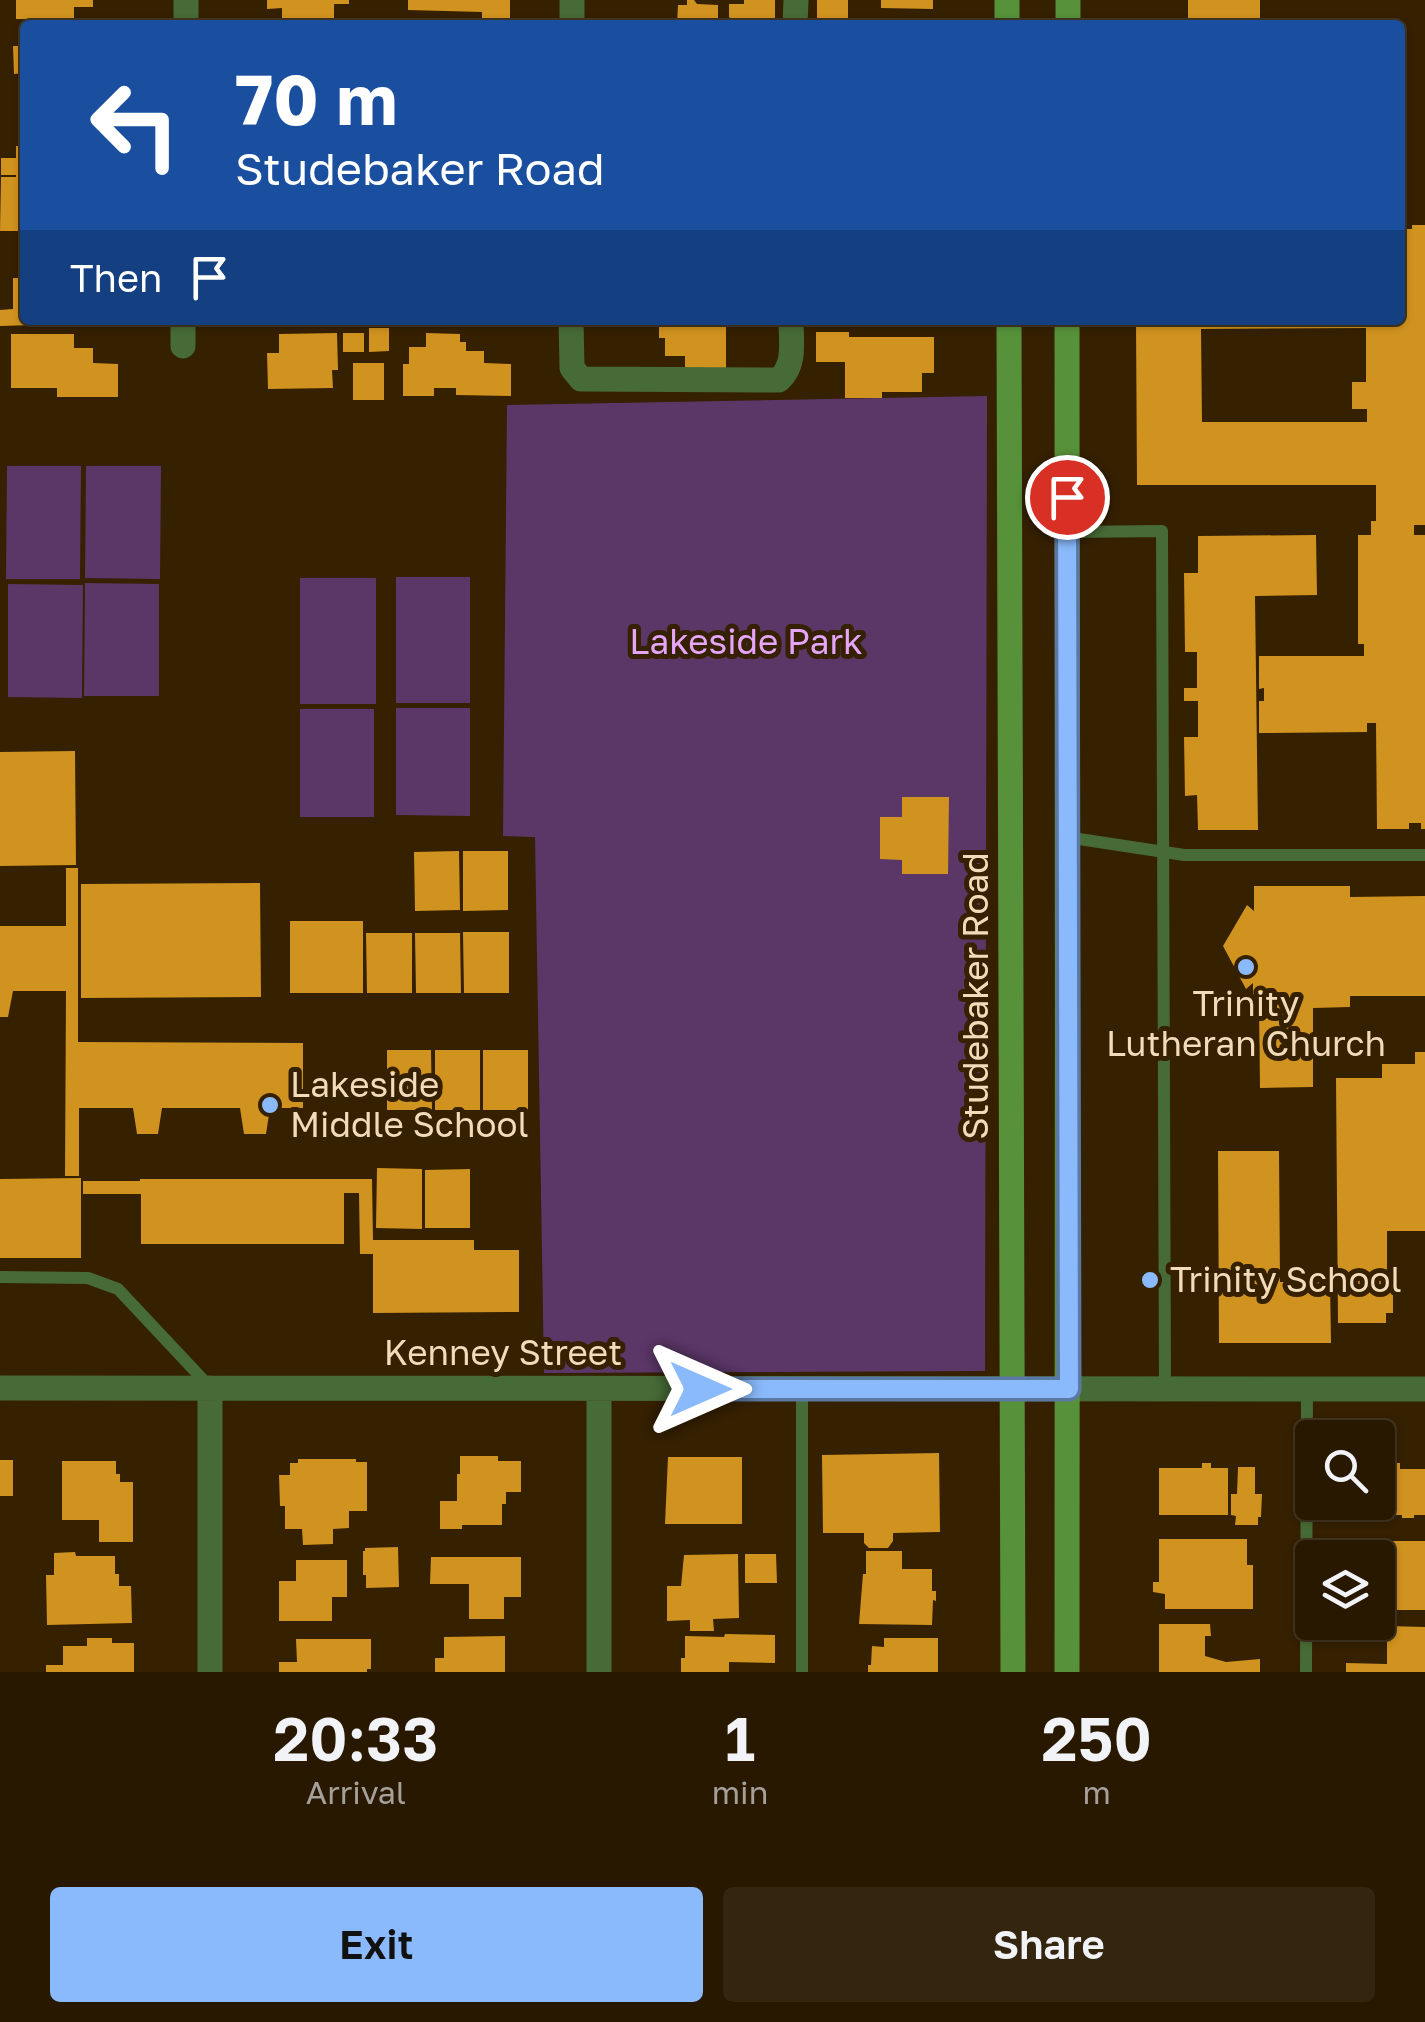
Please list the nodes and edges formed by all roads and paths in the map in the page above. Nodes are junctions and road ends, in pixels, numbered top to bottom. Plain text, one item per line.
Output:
1 (184, 325) edge
2 (572, 325) edge
3 (791, 325) edge
4 (1009, 325) edge
5 (1067, 325) edge
6 (183, 346) dead end
7 (1067, 532) junction
8 (1066, 837) junction
9 (1164, 852) junction
10 (1425, 855) edge
11 (0, 1277) edge
12 (0, 1388) edge
13 (210, 1388) junction
14 (599, 1389) junction
15 (802, 1389) junction
16 (1013, 1389) junction
17 (1069, 1389) junction
18 (1164, 1389) junction
19 (1308, 1389) junction
20 (1425, 1389) edge
21 (210, 1672) edge
22 (599, 1672) edge
23 (802, 1672) edge
24 (1013, 1672) edge
25 (1067, 1672) edge
26 (1306, 1672) edge

1 - 6 street
2 - 3 street
4 - 16 main road, Studebaker Road
5 - 7 main road
7 - 8 main road
7 - 9 lane
8 - 9 lane
8 - 17 main road
9 - 10 lane
9 - 18 lane
11 - 13 lane
12 - 13 street, Kenney Street
13 - 14 street, Kenney Street
13 - 21 street
14 - 15 street, Kenney Street
14 - 22 street
15 - 16 street, Kenney Street
15 - 23 lane
16 - 17 street, Kenney Street
16 - 24 main road, Studebaker Road
17 - 18 street, Kenney Street
17 - 25 main road
18 - 19 street, Kenney Street
19 - 20 street, Kenney Street
19 - 26 lane

